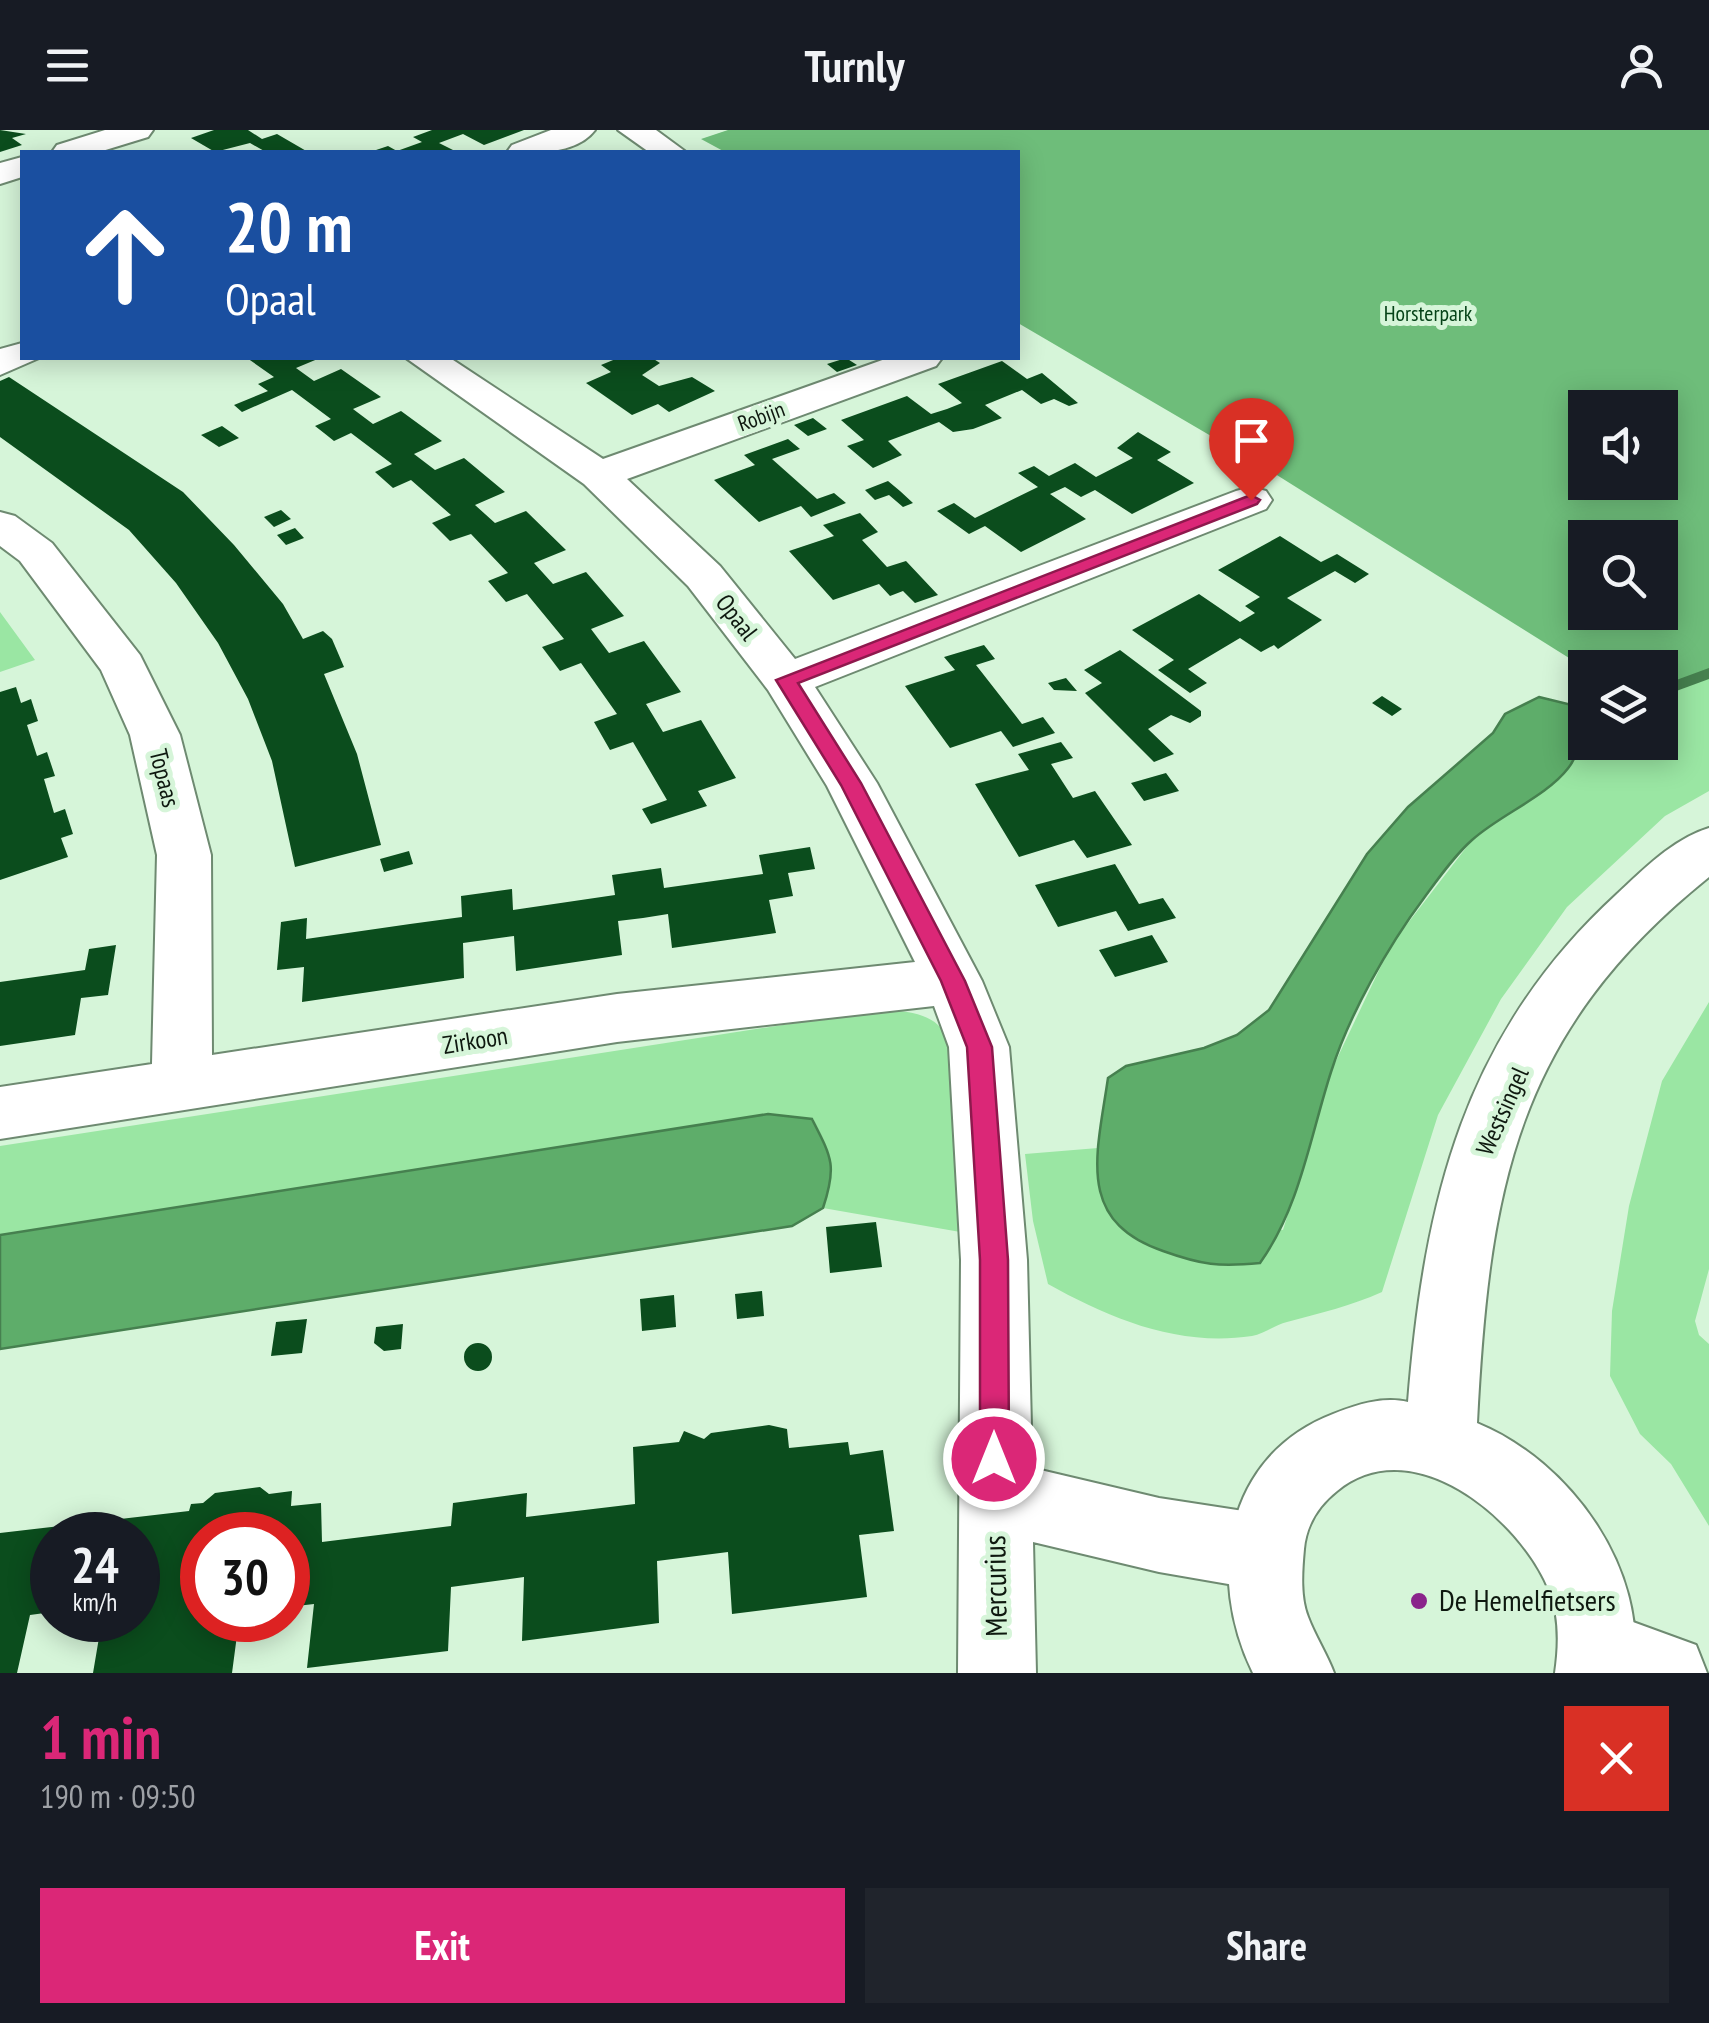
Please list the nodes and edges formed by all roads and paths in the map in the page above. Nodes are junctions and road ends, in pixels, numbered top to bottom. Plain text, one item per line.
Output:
1 (137, 130) edge
2 (579, 130) edge
3 (634, 130) edge
4 (90, 144) edge
5 (528, 150) edge
6 (667, 150) edge
7 (428, 360) edge
8 (918, 360) edge
9 (599, 475) junction
10 (1251, 500) dead end
11 (0, 525) edge
12 (786, 680) junction
13 (1709, 848) edge
14 (953, 981) junction
15 (182, 1086) junction
16 (0, 1113) edge
17 (994, 1260) joint
18 (1440, 1443) junction
19 (995, 1496) junction
20 (1263, 1552) junction
21 (1621, 1665) edge
22 (997, 1673) edge
23 (1295, 1673) edge

1 - 4 street
2 - 5 street
3 - 6 street
7 - 9 street, Opaal
8 - 9 street, Robijn
9 - 12 street, Opaal
10 - 12 street
11 - 15 street, Topaas
12 - 14 street, Opaal
13 - 18 street, Westsingel
14 - 15 street, Zirkoon
14 - 17 street, Opaal
15 - 16 street, Zirkoon
17 - 19 street, Mercurius
18 - 20 street
18 - 21 street
19 - 20 street
19 - 22 street, Mercurius
20 - 23 street

